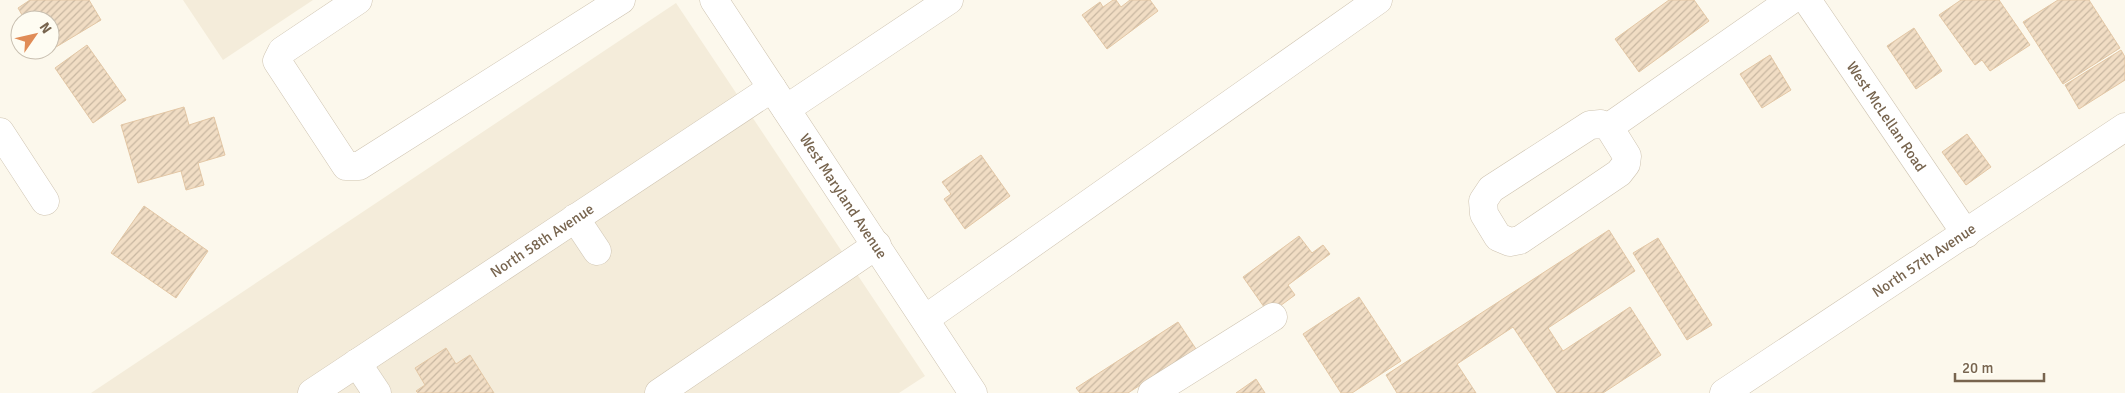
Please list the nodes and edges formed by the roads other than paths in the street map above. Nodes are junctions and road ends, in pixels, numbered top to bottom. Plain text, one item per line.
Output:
1 (358, 0) edge
2 (621, 0) edge
3 (714, 0) edge
4 (948, 0) edge
5 (1378, 0) edge
6 (1791, 0) edge
7 (1807, 0) edge
8 (779, 98) junction
9 (1610, 127) junction
10 (2125, 128) edge
11 (0, 132) edge
12 (45, 200) dead end
13 (575, 218) junction
14 (1966, 234) junction
15 (877, 245) junction
16 (597, 251) dead end
17 (1272, 317) dead end
18 (925, 319) junction
19 (357, 363) junction
20 (312, 393) edge
21 (377, 393) edge
22 (659, 393) edge
23 (973, 393) edge
24 (1152, 393) edge
25 (1724, 393) edge

1 - 2 street
3 - 8 street, West Maryland Avenue
4 - 8 street, North 58th Avenue
5 - 18 street
6 - 9 street
7 - 14 street, West McLellan Road
8 - 13 street, North 58th Avenue
8 - 15 street, West Maryland Avenue
9 - 9 street
10 - 14 street, North 57th Avenue
11 - 12 street
13 - 16 street
13 - 19 street, North 58th Avenue
14 - 25 street, North 57th Avenue
15 - 18 street, West Maryland Avenue
15 - 22 street
17 - 24 street
18 - 23 street, West Maryland Avenue
19 - 20 street, North 58th Avenue
19 - 21 street

